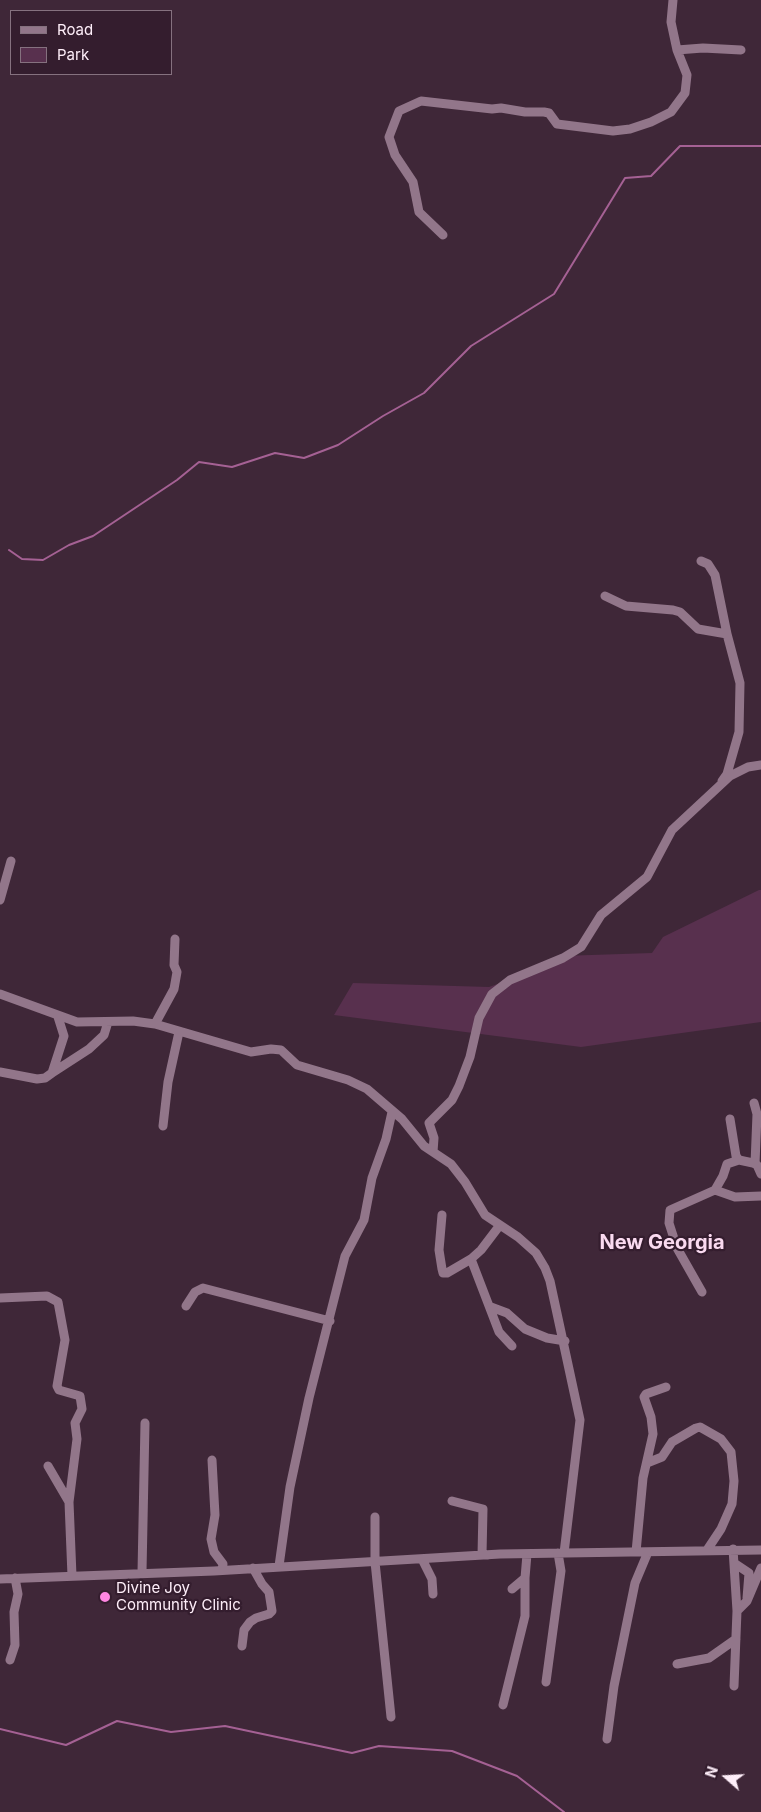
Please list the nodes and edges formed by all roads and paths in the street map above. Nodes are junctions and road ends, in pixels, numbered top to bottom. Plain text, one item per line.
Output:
1 (673, 0) edge
2 (678, 50) junction
3 (741, 50) dead end
4 (443, 235) dead end
5 (701, 561) dead end
6 (605, 596) dead end
7 (727, 634) junction
8 (761, 765) edge
9 (719, 785) junction
10 (11, 861) dead end
11 (0, 900) edge
12 (176, 938) dead end
13 (0, 994) edge
14 (58, 1017) junction
15 (77, 1022) junction
16 (108, 1022) junction
17 (154, 1024) junction
18 (179, 1032) junction
19 (64, 1036) junction
20 (0, 1072) edge
21 (52, 1073) junction
22 (754, 1103) dead end
23 (392, 1112) junction
24 (730, 1119) dead end
25 (163, 1126) dead end
26 (434, 1152) junction
27 (739, 1160) junction
28 (755, 1164) junction
29 (761, 1174) edge
30 (715, 1190) junction
31 (761, 1196) edge
32 (442, 1215) dead end
33 (500, 1225) junction
34 (471, 1259) junction
35 (702, 1292) dead end
36 (0, 1298) edge
37 (186, 1306) dead end
38 (491, 1307) junction
39 (330, 1321) junction
40 (565, 1340) junction
41 (512, 1346) dead end
42 (666, 1387) dead end
43 (145, 1423) dead end
44 (212, 1460) dead end
45 (647, 1463) junction
46 (48, 1466) dead end
47 (452, 1501) dead end
48 (69, 1502) junction
49 (375, 1517) dead end
50 (707, 1550) junction
51 (733, 1550) junction
52 (761, 1550) edge
53 (636, 1552) junction
54 (648, 1552) junction
55 (561, 1553) junction
56 (500, 1554) junction
57 (527, 1554) junction
58 (422, 1559) junction
59 (375, 1562) junction
60 (734, 1562) junction
61 (279, 1566) junction
62 (253, 1568) junction
63 (761, 1568) edge
64 (222, 1570) junction
65 (142, 1572) junction
66 (72, 1576) junction
67 (15, 1578) junction
68 (525, 1578) junction
69 (0, 1579) edge
70 (512, 1589) dead end
71 (433, 1594) dead end
72 (747, 1601) junction
73 (737, 1611) junction
74 (736, 1639) junction
75 (242, 1646) dead end
76 (10, 1660) dead end
77 (677, 1664) dead end
78 (546, 1682) dead end
79 (734, 1686) dead end
80 (503, 1705) dead end
81 (390, 1717) dead end
82 (607, 1739) dead end

1 - 2 street
2 - 3 street
2 - 4 street
5 - 7 street
6 - 7 street
7 - 9 street
8 - 9 street
9 - 26 street
10 - 11 street
12 - 17 street
13 - 14 street
14 - 15 street
14 - 19 street
15 - 16 street
15 - 19 street
16 - 17 street
16 - 21 street
17 - 18 street
18 - 23 street
18 - 25 street
19 - 21 street
20 - 21 street
22 - 28 street
23 - 26 street
23 - 39 street
24 - 27 street
26 - 33 street
27 - 28 street
27 - 30 street
28 - 29 street
30 - 31 street
30 - 35 street
32 - 34 street
33 - 34 street
33 - 40 street
34 - 38 street
36 - 48 street
37 - 39 street
38 - 40 street
38 - 41 street
39 - 61 street
40 - 55 street
42 - 45 street
43 - 65 street
44 - 64 street
45 - 50 street
45 - 53 street
46 - 48 street
47 - 56 street
48 - 66 street
49 - 59 street
50 - 51 street
50 - 54 street
51 - 52 street
51 - 60 street
53 - 54 street
53 - 55 street
54 - 82 street
55 - 57 street
55 - 78 street
56 - 57 street
56 - 58 street
57 - 68 street
58 - 59 street
58 - 71 street
59 - 61 street
59 - 81 street
60 - 72 street
60 - 73 street
61 - 62 street
62 - 64 street
62 - 75 street
63 - 72 street
64 - 65 street
65 - 66 street
66 - 67 street
67 - 69 street
67 - 76 street
68 - 70 street
68 - 80 street
72 - 73 street
73 - 74 street
74 - 77 street
74 - 79 street

